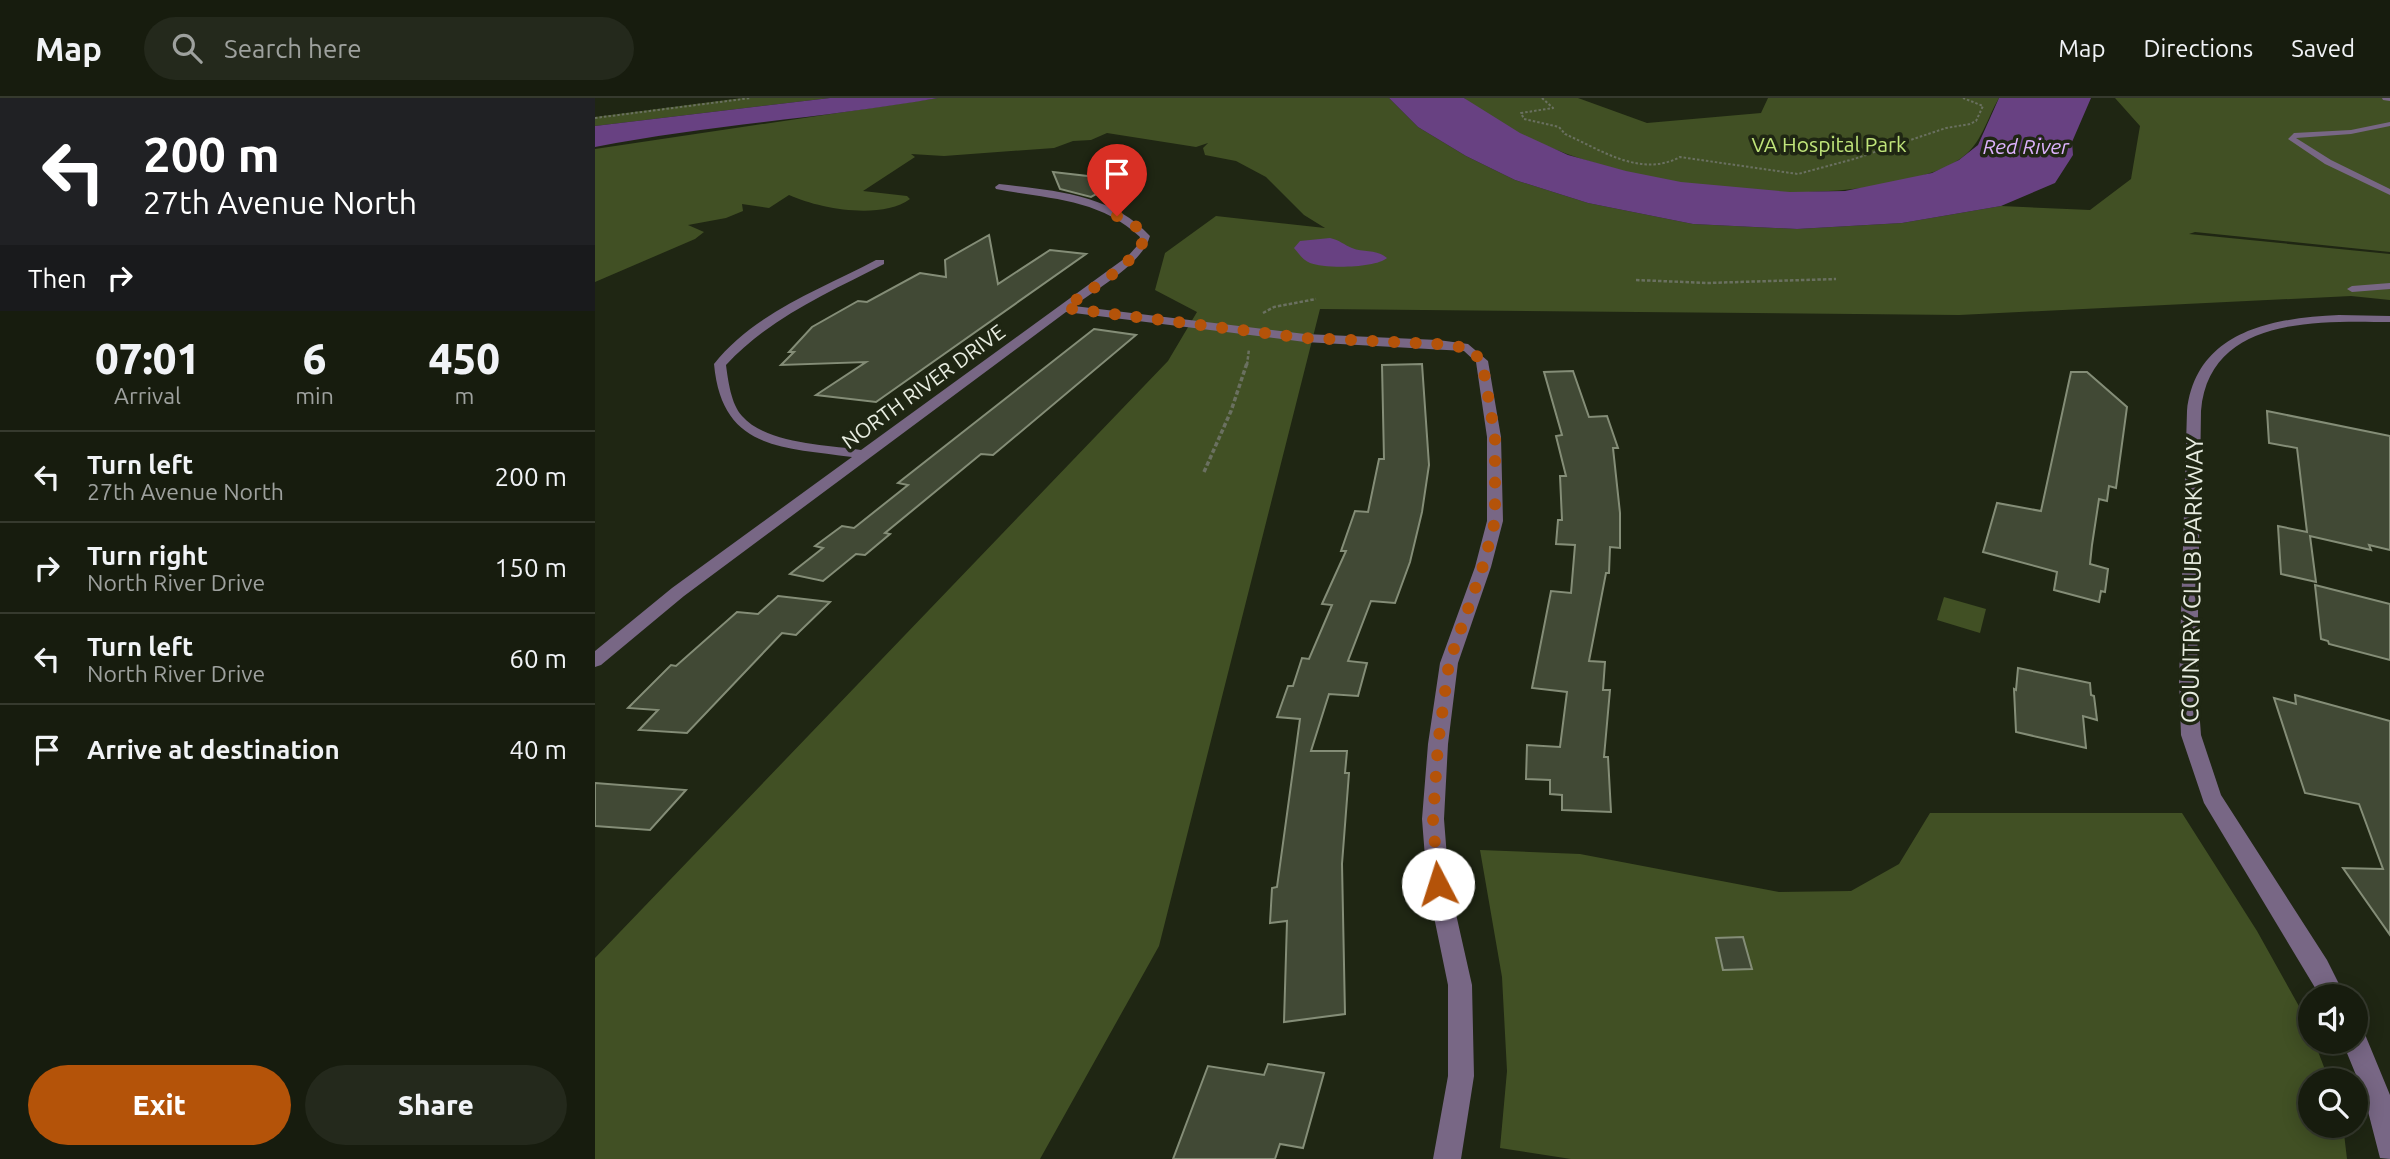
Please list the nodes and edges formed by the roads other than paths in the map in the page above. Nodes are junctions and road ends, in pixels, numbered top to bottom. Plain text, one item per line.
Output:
1 (2390, 124) edge
2 (2351, 132) junction
3 (2342, 139) dead end
4 (999, 187) dead end
5 (2390, 192) edge
6 (880, 262) dead end
7 (2390, 286) edge
8 (2352, 289) dead end
9 (1065, 308) junction
10 (2390, 319) edge
11 (864, 455) junction
12 (595, 661) edge
13 (2327, 984) edge
14 (2361, 1054) edge
15 (2390, 1148) edge
16 (1447, 1159) edge

1 - 2 street
2 - 3 street
2 - 5 street
4 - 9 street, NORTH RIVER DRIVE
6 - 11 street
7 - 8 street
9 - 11 street, NORTH RIVER DRIVE
9 - 16 street
10 - 13 street, COUNTRY CLUB PARKWAY
11 - 12 street, NORTH RIVER DRIVE
14 - 15 street

